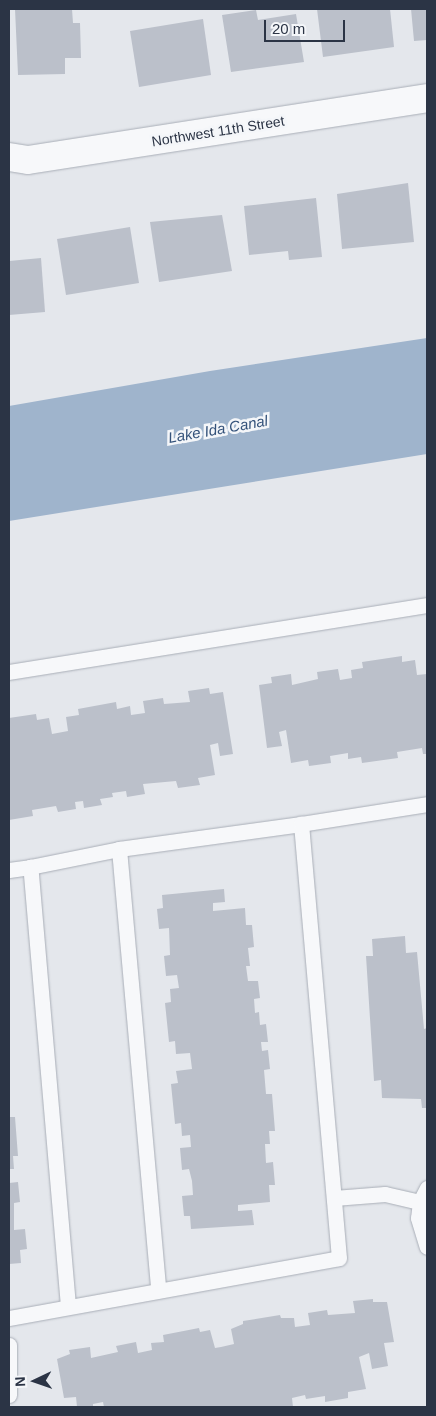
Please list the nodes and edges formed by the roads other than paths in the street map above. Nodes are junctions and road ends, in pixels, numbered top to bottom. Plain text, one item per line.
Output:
1 (427, 98) edge
2 (9, 157) edge
3 (427, 605) edge
4 (9, 672) edge
5 (427, 804) edge
6 (301, 824) junction
7 (120, 849) junction
8 (30, 867) junction
9 (9, 870) edge
10 (427, 1188) edge
11 (334, 1198) junction
12 (420, 1202) junction
13 (427, 1247) edge
14 (158, 1290) junction
15 (68, 1306) junction
16 (9, 1318) edge
17 (9, 1345) edge
18 (9, 1394) edge

1 - 2 street, Northwest 11th Street
3 - 4 lane
5 - 6 lane
6 - 7 lane
6 - 11 lane
7 - 8 lane
7 - 14 lane
8 - 9 lane
8 - 15 lane
10 - 12 lane
11 - 12 lane
11 - 14 lane
12 - 13 lane
14 - 15 lane
15 - 16 lane
17 - 18 lane

